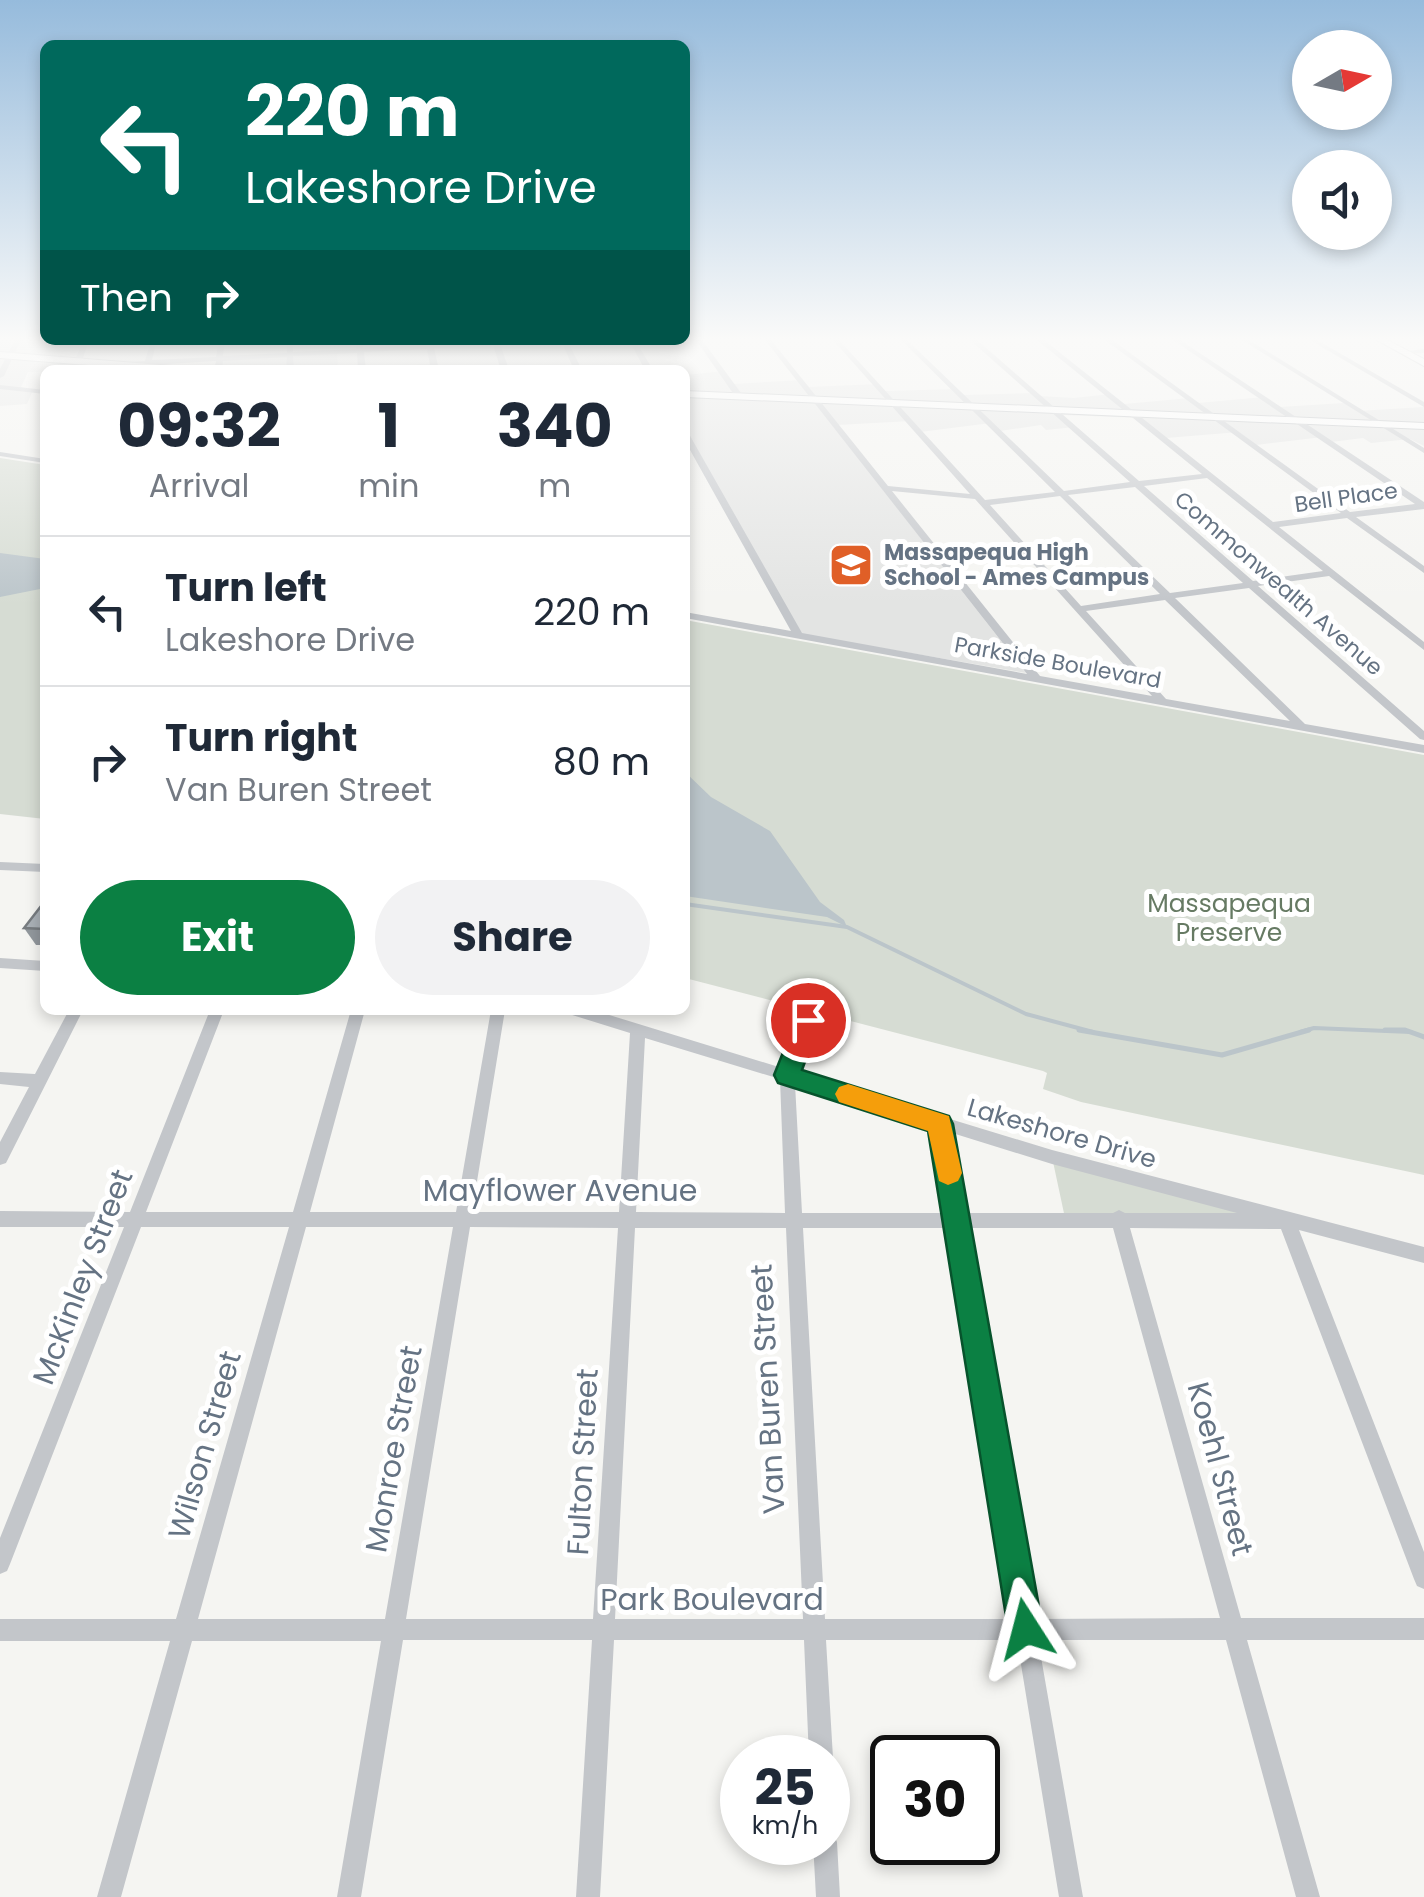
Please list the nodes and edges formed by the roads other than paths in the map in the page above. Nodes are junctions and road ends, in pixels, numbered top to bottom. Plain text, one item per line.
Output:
1 (838, 429) edge
2 (916, 429) edge
3 (995, 429) edge
4 (1074, 429) edge
5 (1151, 429) edge
6 (1230, 429) edge
7 (1309, 429) edge
8 (1389, 429) edge
9 (690, 443) edge
10 (1424, 451) edge
11 (0, 454) edge
12 (40, 458) edge
13 (690, 465) edge
14 (703, 466) junction
15 (1210, 475) junction
16 (1136, 484) junction
17 (884, 488) junction
18 (1060, 494) junction
19 (981, 500) junction
20 (1424, 505) edge
21 (1348, 514) junction
22 (1272, 525) junction
23 (1424, 570) edge
24 (1331, 572) junction
25 (1251, 584) junction
26 (1168, 596) junction
27 (1080, 609) junction
28 (690, 614) edge
29 (798, 636) junction
30 (1424, 647) edge
31 (1036, 678) junction
32 (1163, 702) junction
33 (1302, 727) junction
34 (1424, 737) edge
35 (1424, 749) edge
36 (0, 866) edge
37 (40, 868) edge
38 (0, 963) edge
39 (40, 966) edge
40 (73, 1015) edge
41 (215, 1015) edge
42 (357, 1015) edge
43 (497, 1015) edge
44 (590, 1015) edge
45 (808, 1020) dead end
46 (638, 1030) junction
47 (787, 1075) junction
48 (0, 1078) edge
49 (39, 1081) junction
50 (940, 1124) junction
51 (0, 1158) edge
52 (0, 1218) edge
53 (136, 1218) junction
54 (300, 1218) junction
55 (464, 1218) junction
56 (791, 1218) junction
57 (956, 1218) junction
58 (1120, 1218) junction
59 (627, 1219) junction
60 (1286, 1221) junction
61 (1424, 1255) edge
62 (0, 1564) edge
63 (1424, 1578) edge
64 (814, 1629) junction
65 (1026, 1629) junction
66 (1233, 1629) junction
67 (1424, 1629) edge
68 (0, 1630) edge
69 (604, 1630) junction
70 (184, 1631) junction
71 (394, 1631) junction
72 (820, 1735) edge
73 (826, 1865) edge
74 (109, 1897) edge
75 (349, 1897) edge
76 (588, 1897) edge
77 (828, 1897) edge
78 (1071, 1897) edge
79 (1308, 1897) edge

1 - 17 street
2 - 19 street
3 - 18 street
4 - 16 street, Commonwealth Avenue
5 - 15 street
6 - 21 street
7 - 20 street
8 - 10 street
9 - 14 street
11 - 12 street
13 - 14 street
14 - 29 street
15 - 16 street
15 - 22 street
16 - 18 street
16 - 25 street, Commonwealth Avenue
17 - 19 street
17 - 31 street
18 - 19 street
18 - 26 street
19 - 27 street
20 - 21 street, Bell Place
21 - 22 street, Bell Place
21 - 23 street
22 - 24 street
24 - 25 street
24 - 30 street
25 - 26 street
25 - 34 street, Commonwealth Avenue
26 - 27 street
26 - 33 street
27 - 32 street
28 - 29 street, Parkside Boulevard
29 - 31 street, Parkside Boulevard
31 - 32 street, Parkside Boulevard
32 - 33 street, Parkside Boulevard
33 - 35 street, Parkside Boulevard
36 - 37 street
38 - 39 street
40 - 49 street
41 - 53 street, McKinley Street
42 - 54 street, Wilson Street
43 - 55 street, Monroe Street
44 - 46 street, Lakeshore Drive
45 - 47 street, Van Buren Street
46 - 47 street, Lakeshore Drive
46 - 59 street, Fulton Street
47 - 50 street, Lakeshore Drive
47 - 56 street, Van Buren Street
48 - 49 street
49 - 51 street
50 - 57 street
50 - 60 street, Lakeshore Drive
52 - 53 street, Mayflower Avenue
53 - 54 street, Mayflower Avenue
53 - 62 street, McKinley Street
54 - 55 street, Mayflower Avenue
54 - 70 street, Wilson Street
55 - 59 street, Mayflower Avenue
55 - 71 street, Monroe Street
56 - 57 street, Mayflower Avenue
56 - 59 street, Mayflower Avenue
56 - 64 street, Van Buren Street
57 - 58 street, Mayflower Avenue
57 - 65 street
58 - 60 street
58 - 66 street, Koehl Street
59 - 69 street, Fulton Street
60 - 61 street, Lakeshore Drive
60 - 63 street
64 - 65 street, Park Boulevard
64 - 69 street, Park Boulevard
64 - 72 street, Van Buren Street
65 - 66 street, Park Boulevard
65 - 78 street
66 - 67 street, Park Boulevard
66 - 79 street, Koehl Street
68 - 70 street, Park Boulevard
69 - 71 street, Park Boulevard
69 - 76 street, Fulton Street
70 - 71 street, Park Boulevard
70 - 74 street, Wilson Street
71 - 75 street, Monroe Street
73 - 77 street

